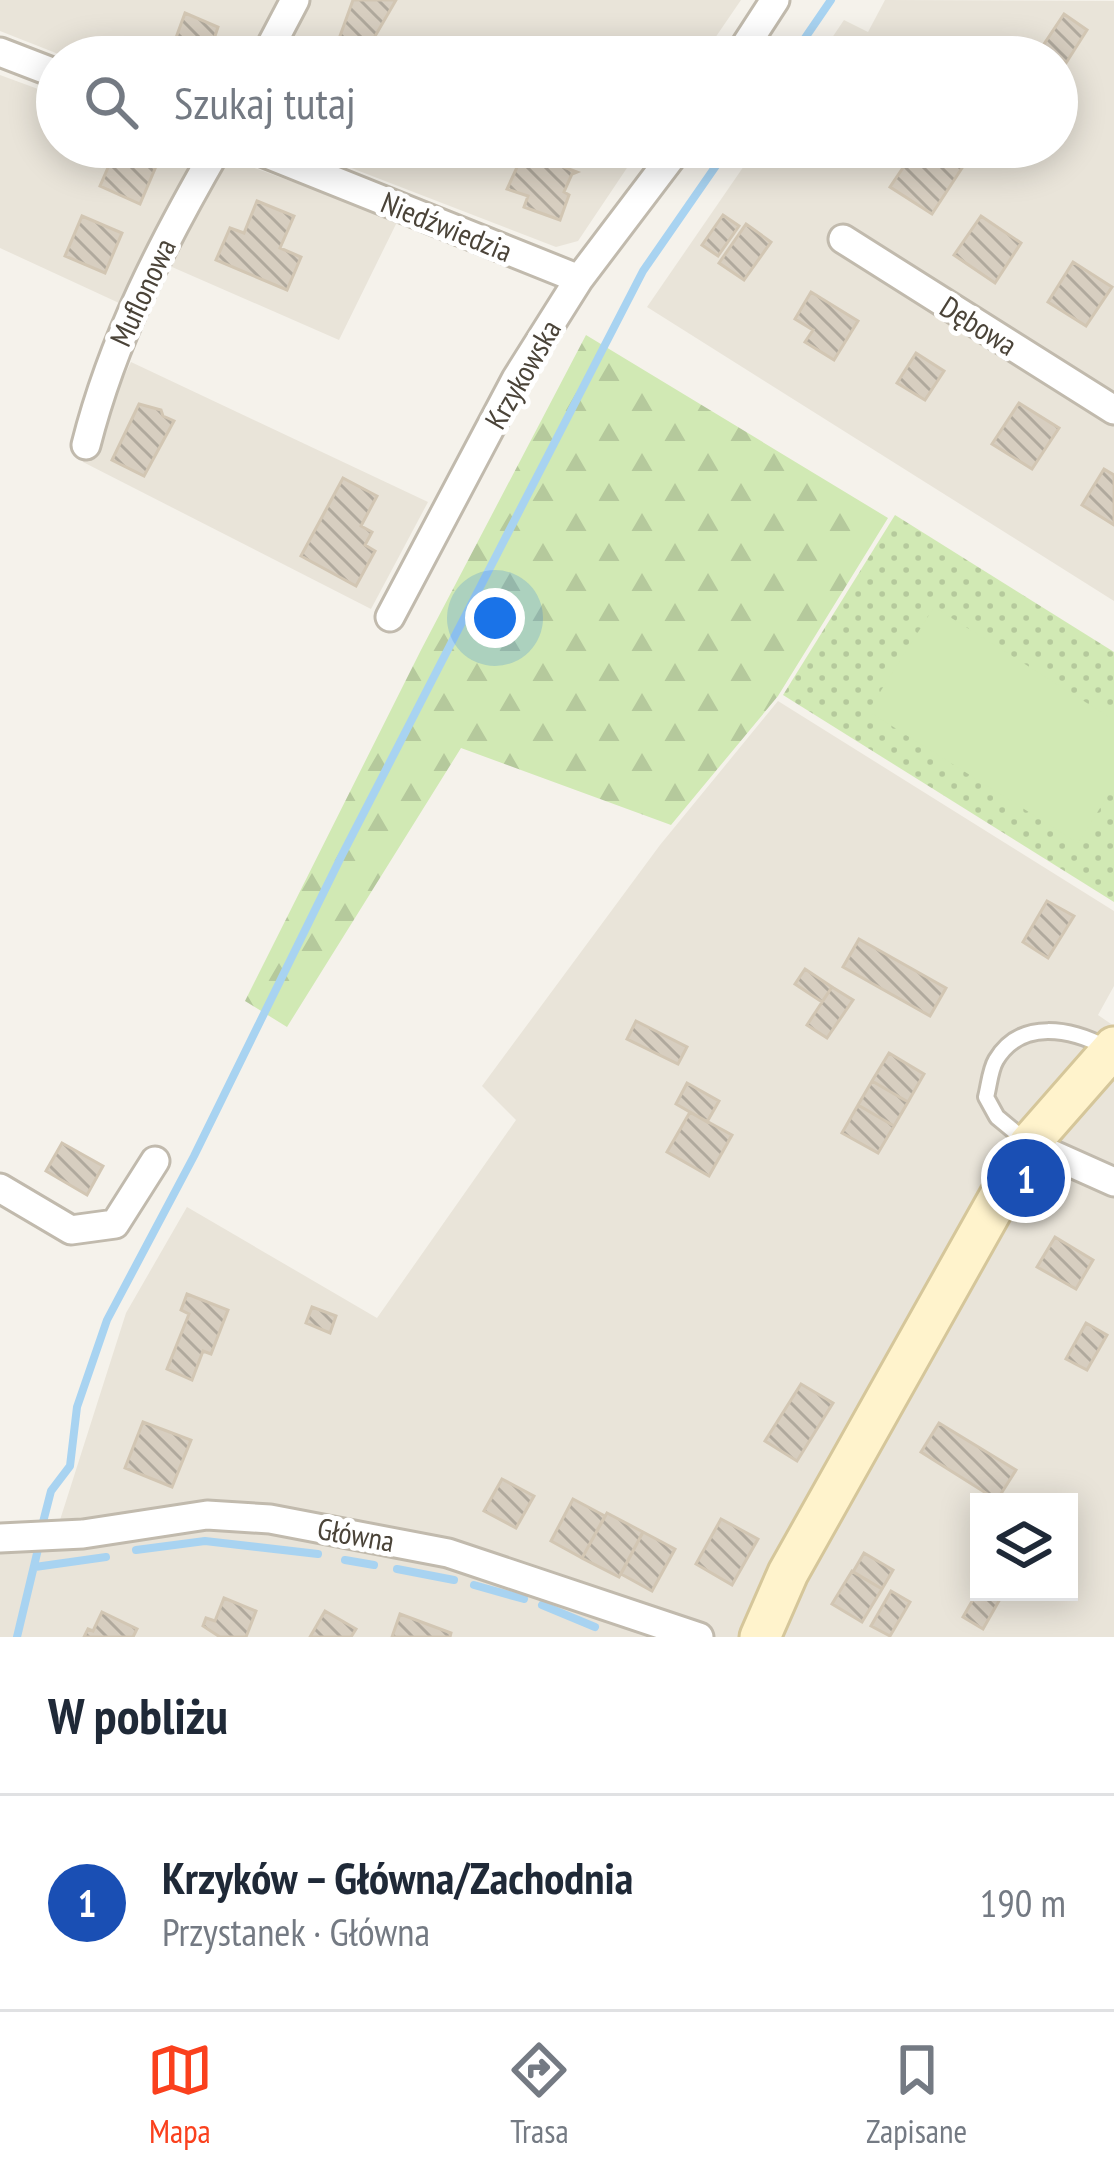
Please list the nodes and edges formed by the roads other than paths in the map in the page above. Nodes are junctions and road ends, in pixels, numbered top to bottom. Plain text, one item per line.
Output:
1 (295, 0) edge
2 (775, 0) edge
3 (277, 36) edge
4 (752, 36) edge
5 (0, 52) edge
6 (36, 66) edge
7 (206, 168) edge
8 (302, 168) edge
9 (663, 168) edge
10 (843, 239) dead end
11 (578, 279) junction
12 (1114, 410) edge
13 (86, 445) dead end
14 (390, 617) dead end
15 (1113, 1049) edge
16 (1029, 1144) junction
17 (155, 1161) dead end
18 (1114, 1182) edge
19 (0, 1188) edge
20 (17, 1542) edge
21 (699, 1637) edge
22 (760, 1637) edge

1 - 3 street
2 - 4 street
5 - 6 street
7 - 13 street, Muflonowa
8 - 11 street, Niedźwiedzia
9 - 11 street, Krzykowska
10 - 12 street, Dębowa
11 - 14 street, Krzykowska
15 - 16 street
15 - 16 lane
16 - 18 street
16 - 22 street
17 - 19 street
20 - 21 street, Główna

